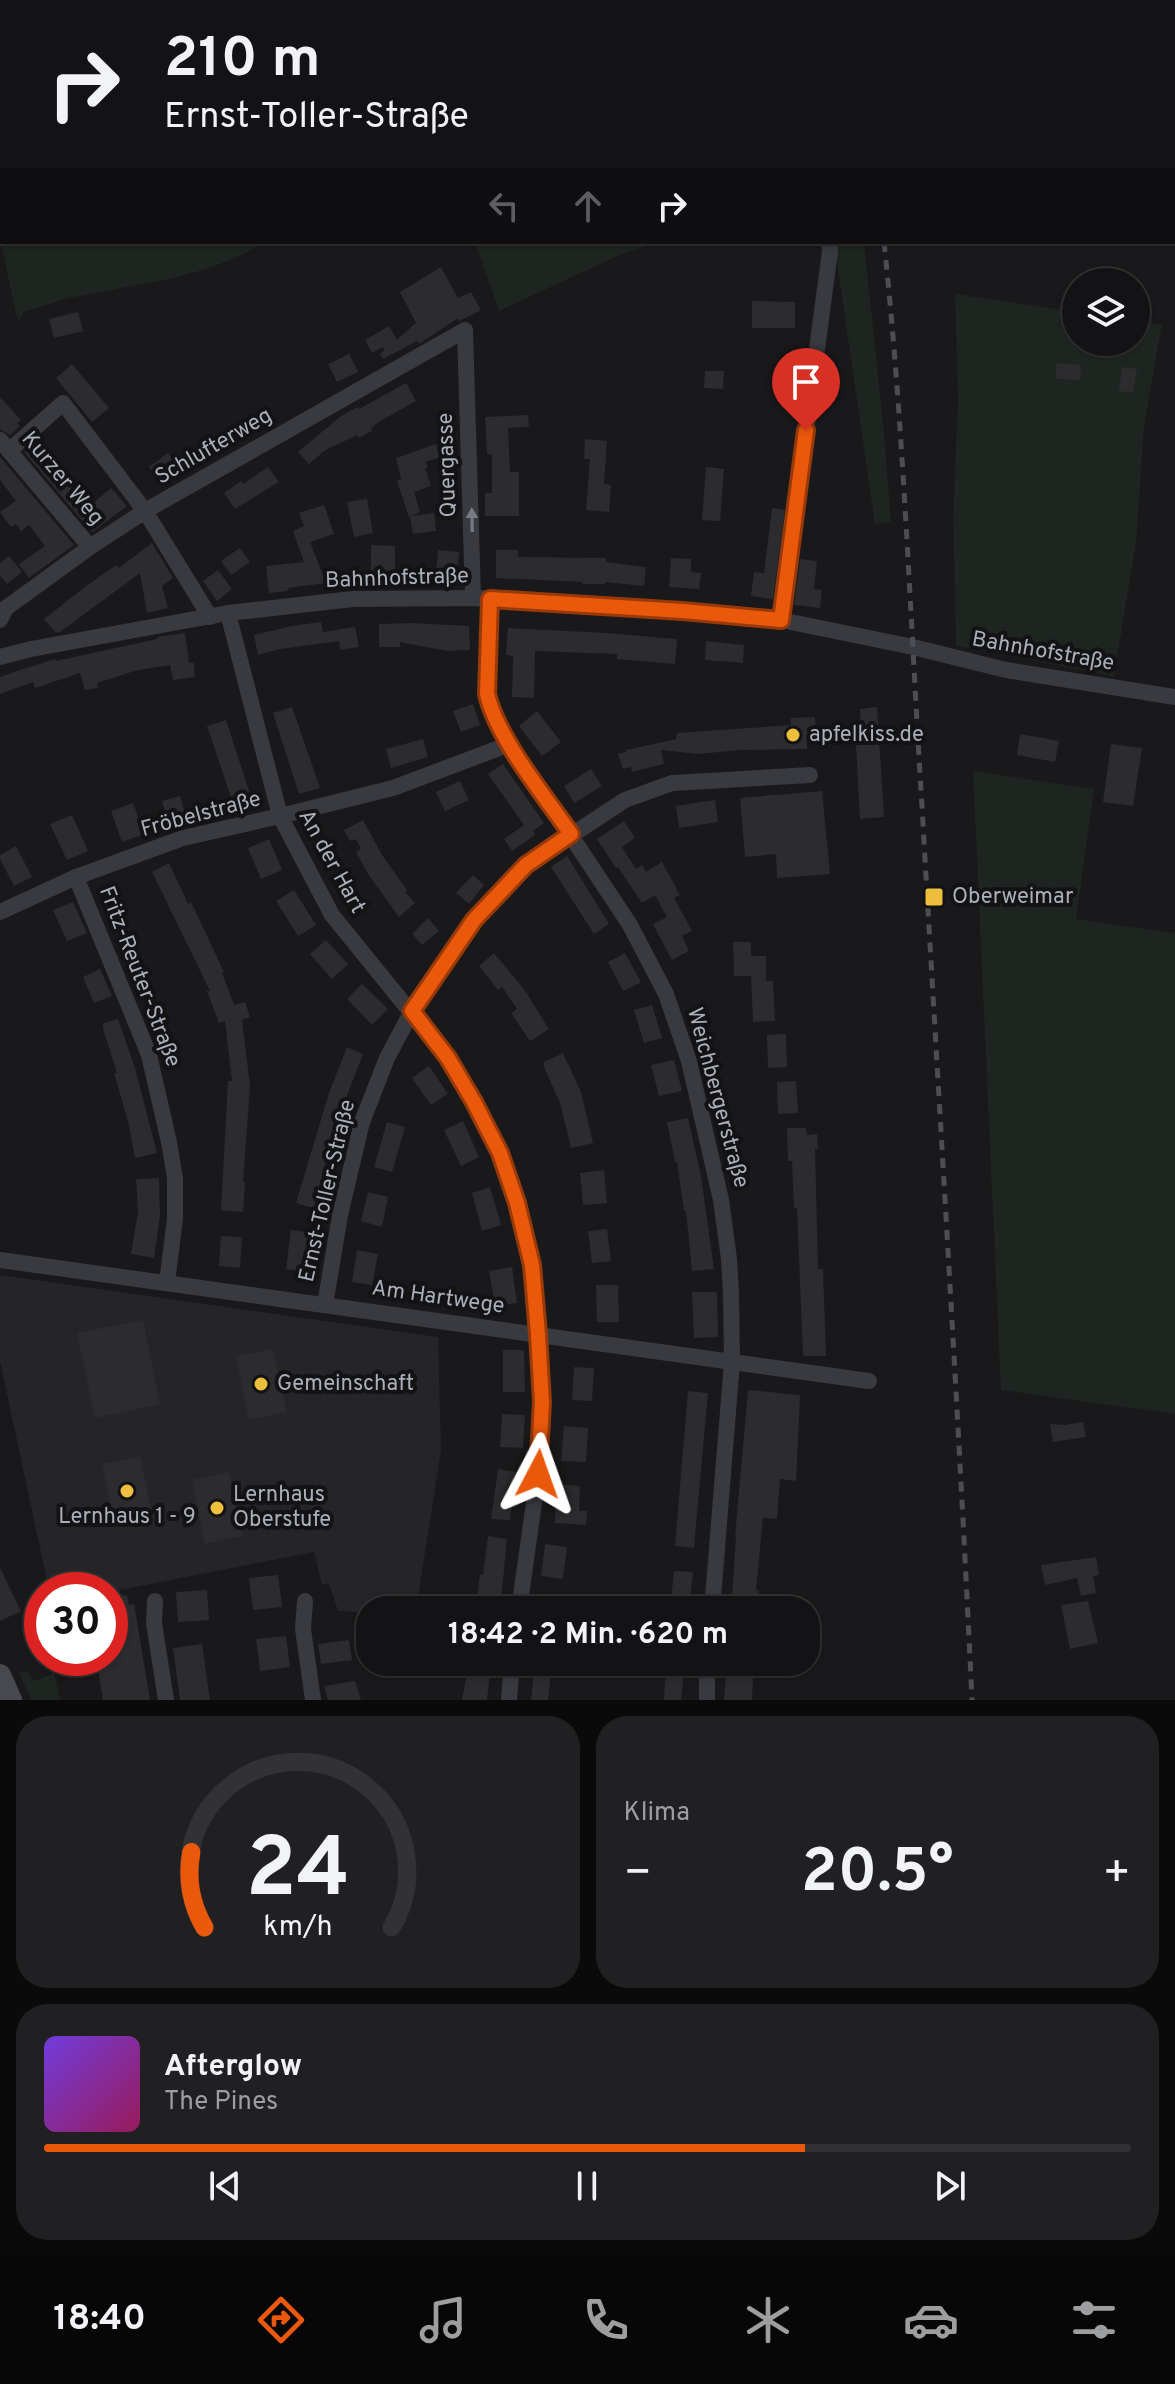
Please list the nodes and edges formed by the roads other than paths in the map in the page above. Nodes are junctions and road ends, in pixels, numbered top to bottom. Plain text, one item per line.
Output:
1 (829, 244) edge
2 (465, 330) joint
3 (5, 445) edge
4 (145, 511) junction
5 (90, 547) junction
6 (481, 598) junction
7 (228, 613) junction
8 (210, 617) junction
9 (0, 620) edge
10 (781, 620) junction
11 (0, 657) edge
12 (1175, 697) edge
13 (510, 744) junction
14 (810, 775) dead end
15 (280, 816) junction
16 (571, 834) junction
17 (76, 877) junction
18 (0, 912) edge
19 (412, 1011) junction
20 (0, 1260) edge
21 (167, 1283) junction
22 (325, 1305) junction
23 (538, 1334) junction
24 (732, 1362) junction
25 (869, 1381) dead end
26 (521, 1596) edge
27 (713, 1596) edge
28 (155, 1601) dead end
29 (305, 1601) dead end
30 (0, 1675) edge
31 (511, 1676) edge
32 (707, 1676) edge
33 (11, 1700) edge
34 (166, 1700) edge
35 (313, 1700) edge
36 (509, 1700) edge
37 (707, 1700) edge

1 - 10 street
2 - 4 street, Schlufterweg
6 -> 2 street, Quergasse
3 - 4 street
3 - 5 street, Kurzer Weg
4 - 5 street, Schlufterweg
4 - 8 street
5 - 9 street, Schlufterweg
6 - 7 street, Bahnhofstraße
6 - 10 street, Bahnhofstraße
6 - 13 street, Weichbergerstraße
7 - 8 street, Bahnhofstraße
7 - 15 street, An der Hart
8 - 11 street, Bahnhofstraße
10 - 12 street, Bahnhofstraße
13 - 15 street, Fröbelstraße
13 - 16 street, Weichbergerstraße
14 - 16 street, Ernst-Toller-Straße
15 - 17 street, Fröbelstraße
15 - 19 street, An der Hart
16 - 19 street, Ernst-Toller-Straße
16 - 24 street, Weichbergerstraße
17 - 18 street, Fröbelstraße
17 - 21 street, Fritz-Reuter-Straße
19 - 22 street, Ernst-Toller-Straße
19 - 23 street, An der Hart
20 - 21 street, Am Hartwege
21 - 22 street, Am Hartwege
22 - 23 street, Am Hartwege
23 - 24 street, Am Hartwege
23 - 26 street, An der Hart
24 - 25 street, Am Hartwege
24 - 27 street, Weichbergerstraße
28 - 34 street
29 - 35 street
30 - 33 street
31 - 36 street
32 - 37 street

